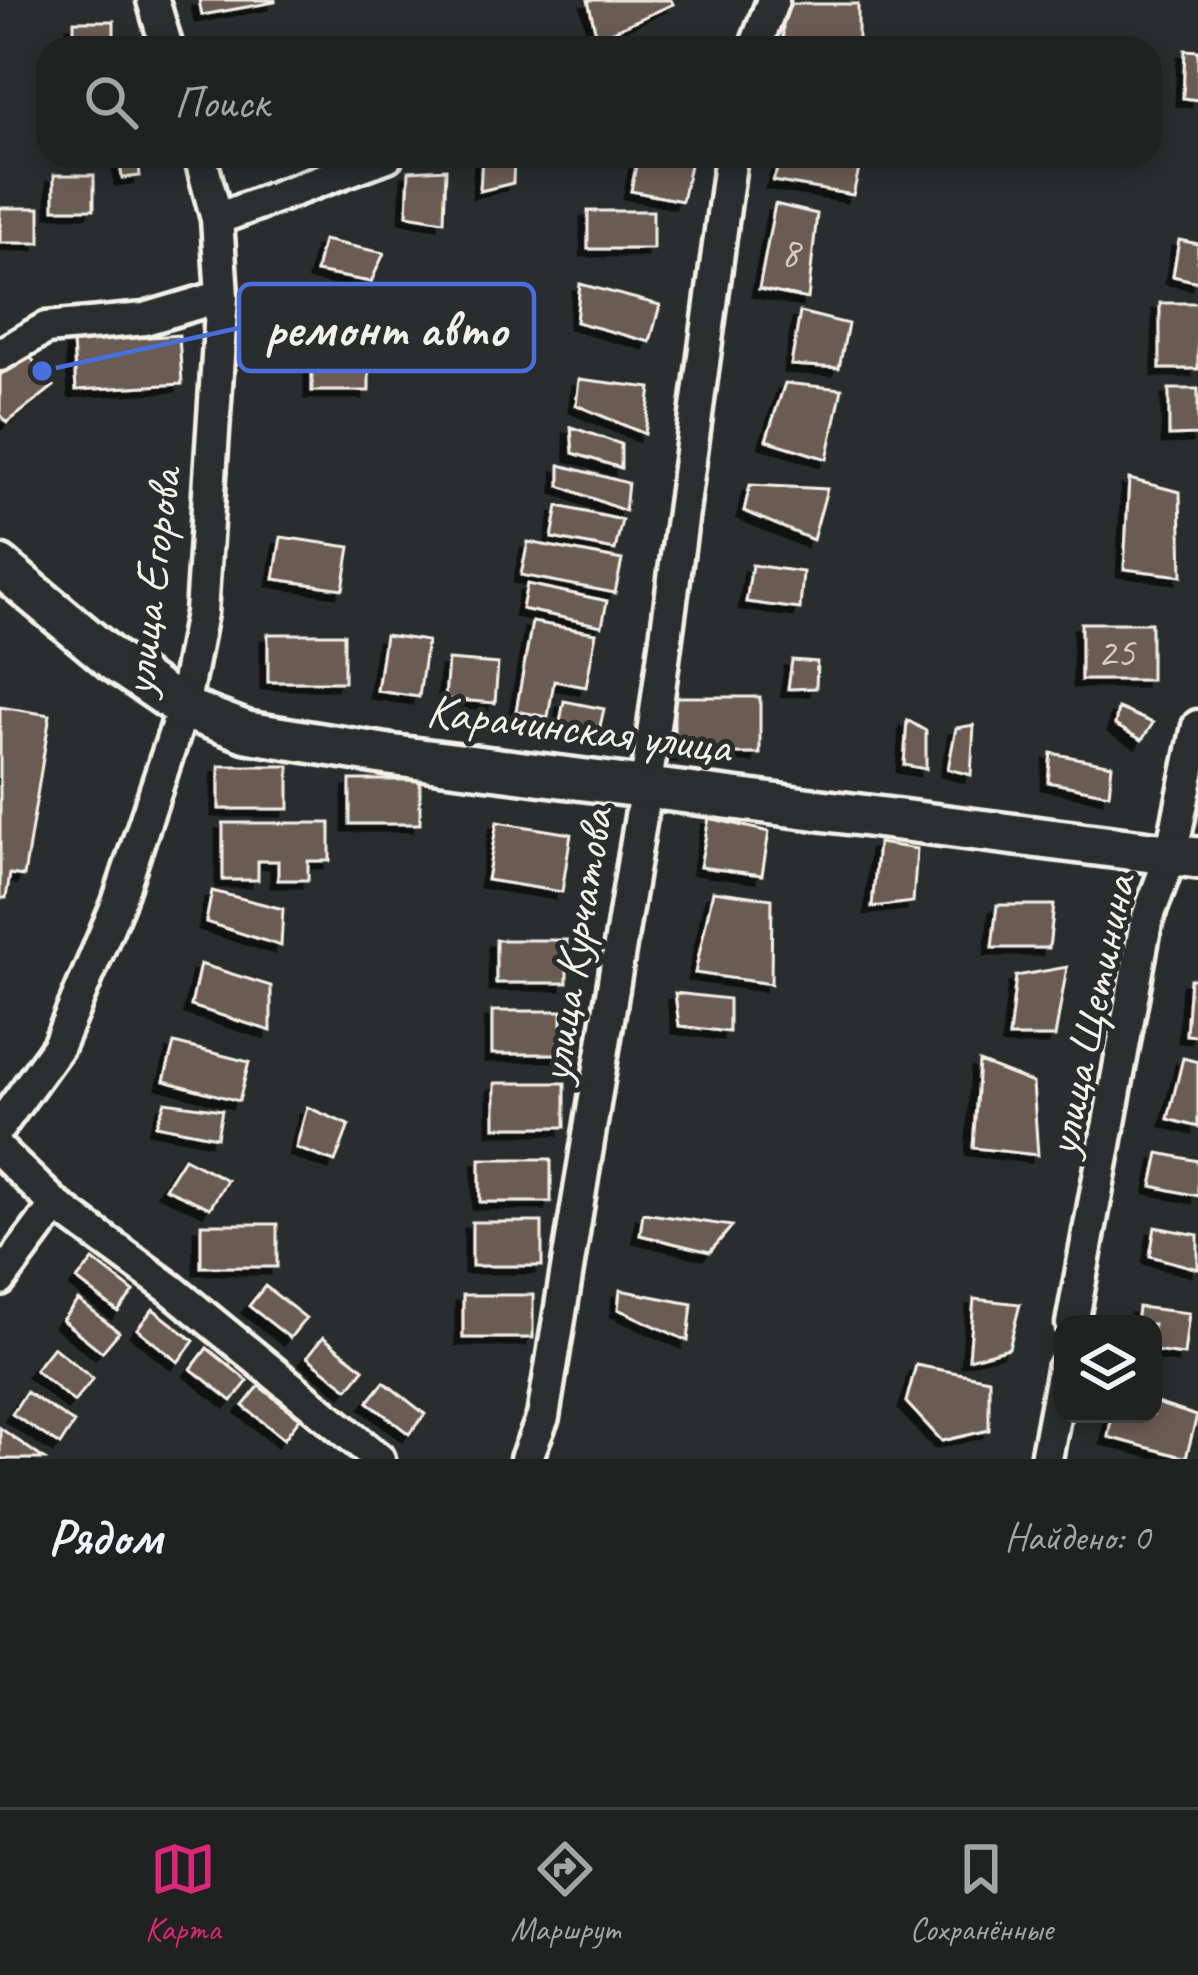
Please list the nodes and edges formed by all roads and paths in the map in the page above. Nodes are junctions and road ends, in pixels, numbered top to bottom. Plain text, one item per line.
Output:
1 (153, 0) edge
2 (773, 0) edge
3 (164, 36) edge
4 (760, 36) edge
5 (203, 168) edge
6 (354, 168) edge
7 (729, 168) edge
8 (218, 219) junction
9 (222, 296) junction
10 (0, 355) edge
11 (0, 566) edge
12 (182, 708) junction
13 (1198, 726) edge
14 (646, 786) junction
15 (1184, 857) edge
16 (0, 1126) edge
17 (0, 1151) edge
18 (56, 1205) junction
19 (0, 1280) edge
20 (1074, 1315) edge
21 (1054, 1417) edge
22 (379, 1459) edge
23 (526, 1459) edge
24 (1046, 1459) edge

1 - 3 street
2 - 4 street
5 - 8 street, улица Егорова
6 - 8 street
7 - 14 street, улица Курчатова
8 - 9 street, улица Егорова
9 - 10 street
9 - 12 street, улица Егорова
11 - 12 street, Карачинская улица
12 - 14 street, Карачинская улица
12 - 16 street, улица Егорова
13 - 15 street, улица Щетинина
14 - 15 street, Карачинская улица
14 - 23 street, улица Курчатова
15 - 20 street, улица Щетинина
17 - 18 street
18 - 19 street
18 - 22 street
21 - 24 street

